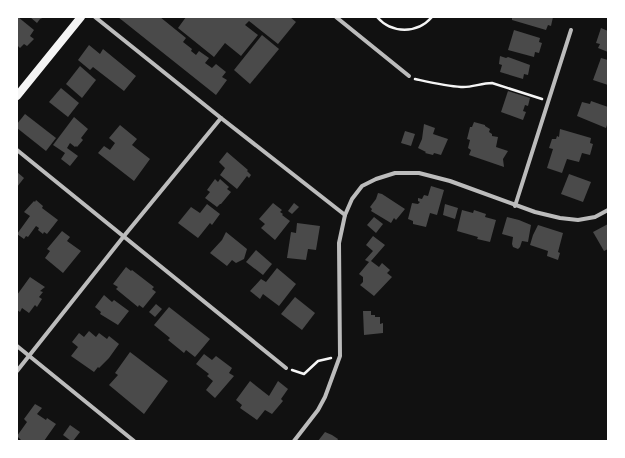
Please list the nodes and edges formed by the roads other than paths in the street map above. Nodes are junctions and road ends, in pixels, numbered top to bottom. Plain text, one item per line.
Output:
1 (81, 17) edge
2 (96, 17) edge
3 (336, 17) edge
4 (571, 30) dead end
5 (409, 76) dead end
6 (17, 96) edge
7 (220, 118) junction
8 (17, 150) edge
9 (515, 206) junction
10 (608, 210) edge
11 (345, 215) junction
12 (124, 236) junction
13 (17, 346) edge
14 (30, 356) junction
15 (286, 368) road end
16 (17, 371) edge
17 (134, 441) edge
18 (294, 441) edge

1 - 6 main road
2 - 7 street
3 - 5 street
4 - 9 street
7 - 11 street
7 - 12 street
8 - 12 street
9 - 10 street
9 - 11 street
11 - 18 street
12 - 14 street
12 - 15 street
13 - 14 street
14 - 16 street
14 - 17 street

